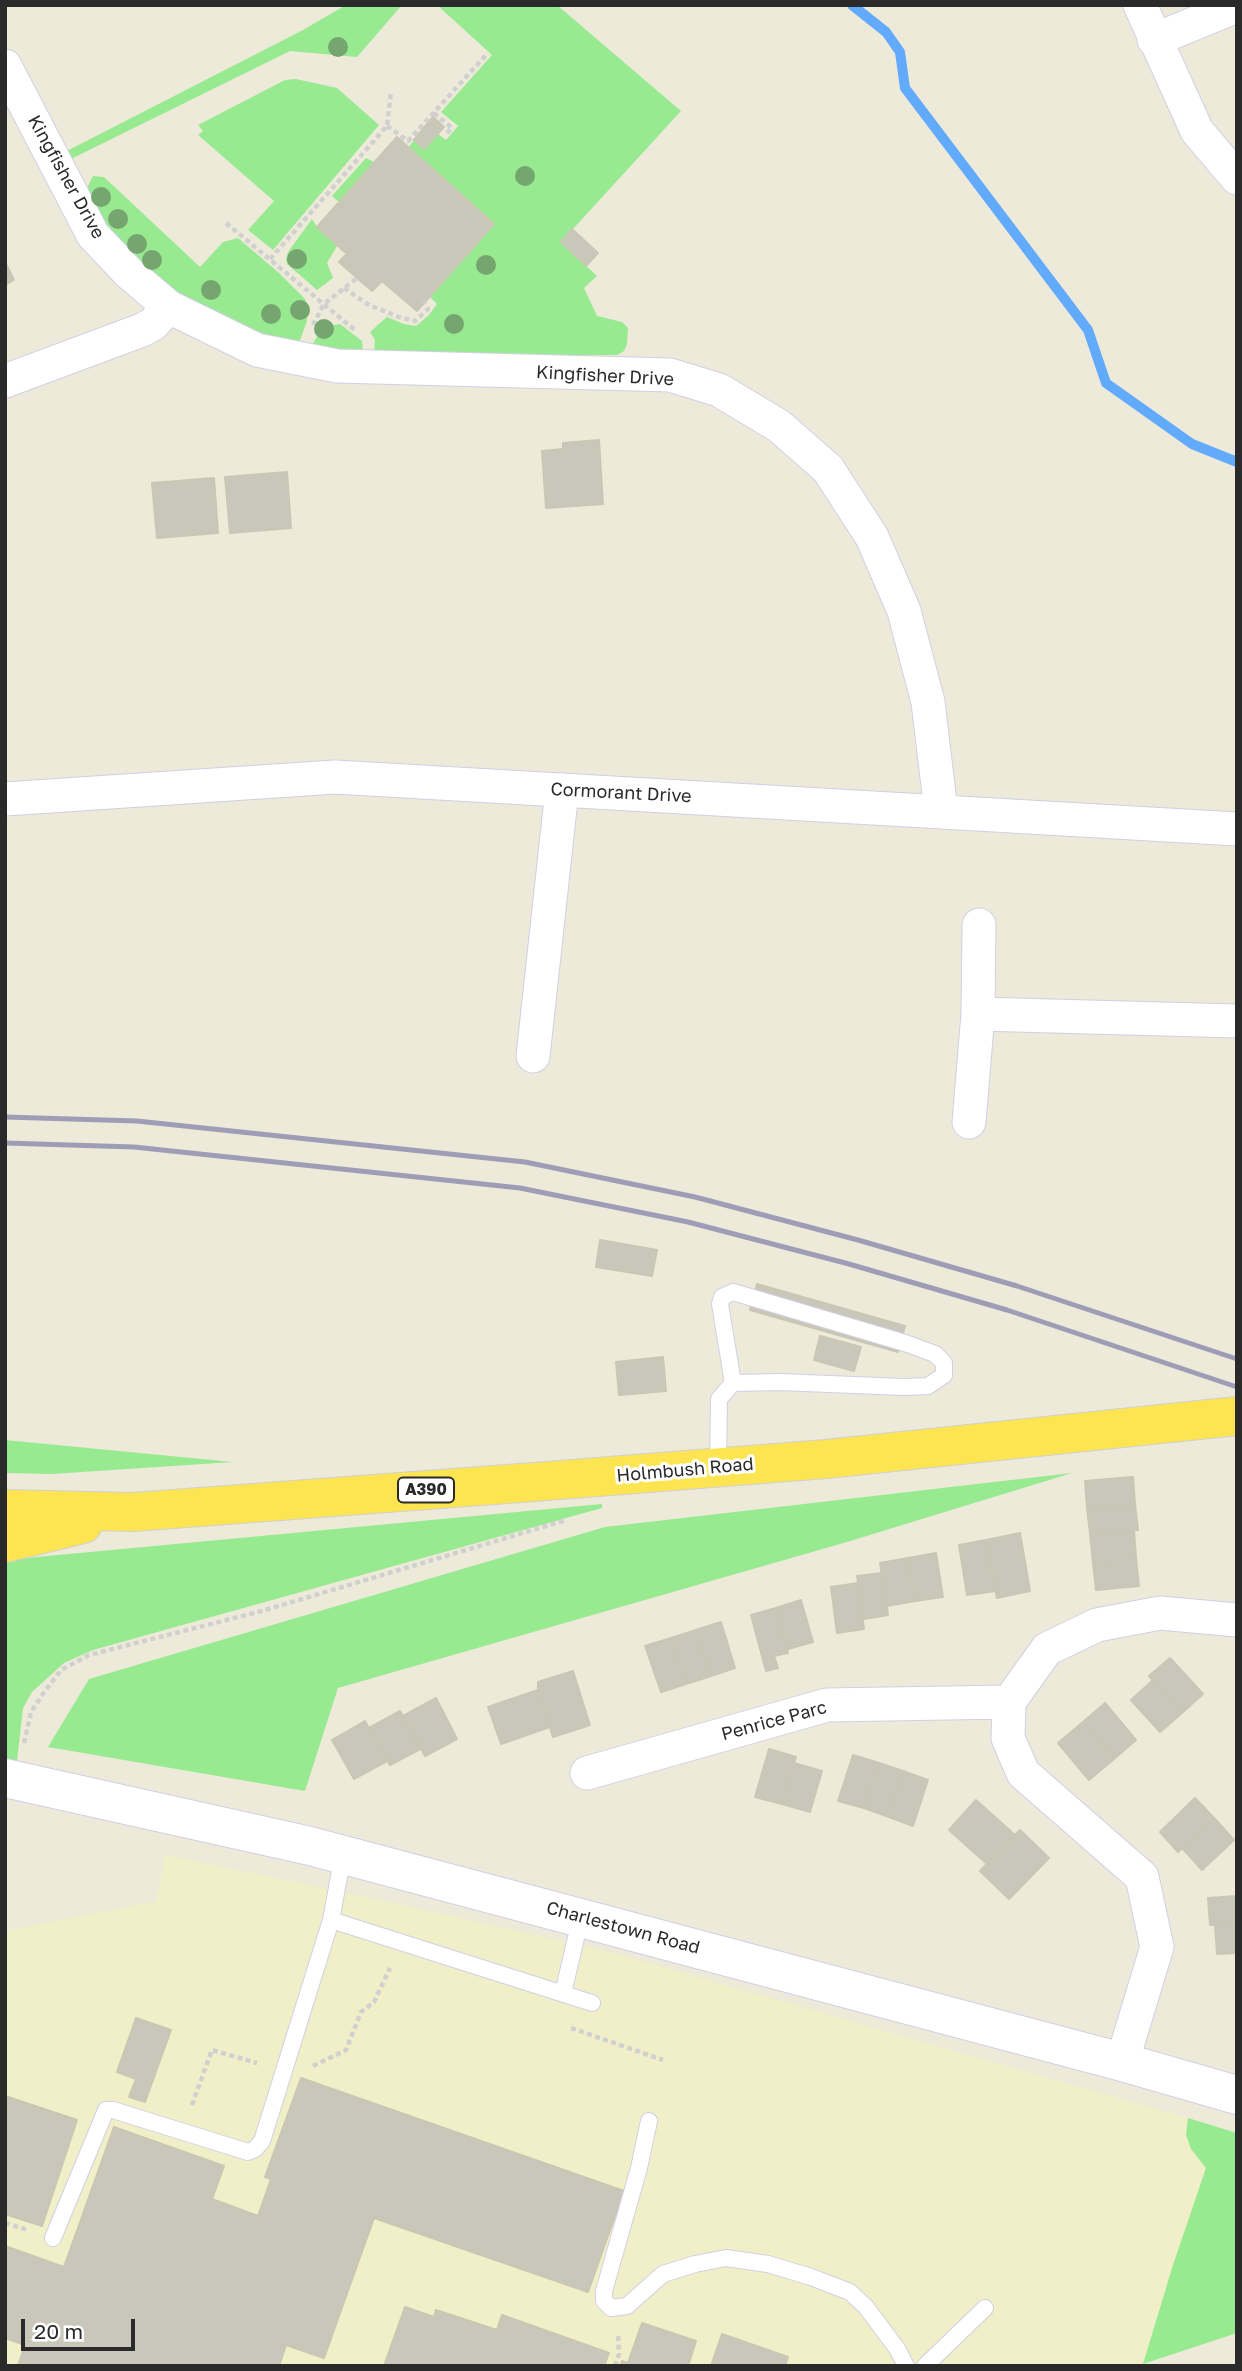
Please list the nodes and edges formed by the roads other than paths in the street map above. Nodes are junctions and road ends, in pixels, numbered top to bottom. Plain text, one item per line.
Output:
1 (1140, 5) edge
2 (1237, 6) edge
3 (1154, 40) junction
4 (5, 66) edge
5 (1237, 178) edge
6 (169, 307) junction
7 (5, 381) edge
8 (562, 790) junction
9 (5, 799) edge
10 (941, 811) junction
11 (1237, 829) edge
12 (979, 925) dead end
13 (978, 1013) junction
14 (1237, 1021) edge
15 (533, 1056) dead end
16 (969, 1122) dead end
17 (733, 1382) junction
18 (1237, 1416) edge
19 (718, 1468) junction
20 (5, 1509) edge
21 (132, 1512) junction
22 (5, 1543) edge
23 (1237, 1620) edge
24 (1009, 1702) junction
25 (587, 1773) dead end
26 (12, 1780) edge
27 (343, 1855) junction
28 (581, 1917) junction
29 (331, 1920) junction
30 (563, 1993) junction
31 (592, 2003) dead end
32 (1122, 2062) junction
33 (1237, 2095) edge
34 (649, 2121) dead end
35 (53, 2238) dead end
36 (985, 2308) dead end
37 (906, 2366) edge
38 (925, 2366) edge

1 - 3 street
2 - 3 street
3 - 5 street
4 - 6 street, Kingfisher Drive
6 - 7 street
6 - 10 street, Kingfisher Drive
8 - 9 street, Cormorant Drive
8 - 10 street, Cormorant Drive
8 - 15 street
10 - 11 street, Cormorant Drive
12 - 13 street
13 - 14 street
13 - 16 street
17 - 17 lane
17 - 19 lane
18 - 19 highway, Holmbush Road / A390
19 - 21 highway, Holmbush Road / A390
20 - 21 highway, A390
21 - 22 highway, A390
23 - 24 street
24 - 25 street, Penrice Parc
24 - 32 street
26 - 27 street, Charlestown Road
27 - 28 street, Charlestown Road
27 - 29 lane
28 - 30 lane
28 - 32 street, Charlestown Road
29 - 30 lane
29 - 35 lane
30 - 31 lane
32 - 33 street, Charlestown Road
34 - 37 lane
36 - 38 lane

